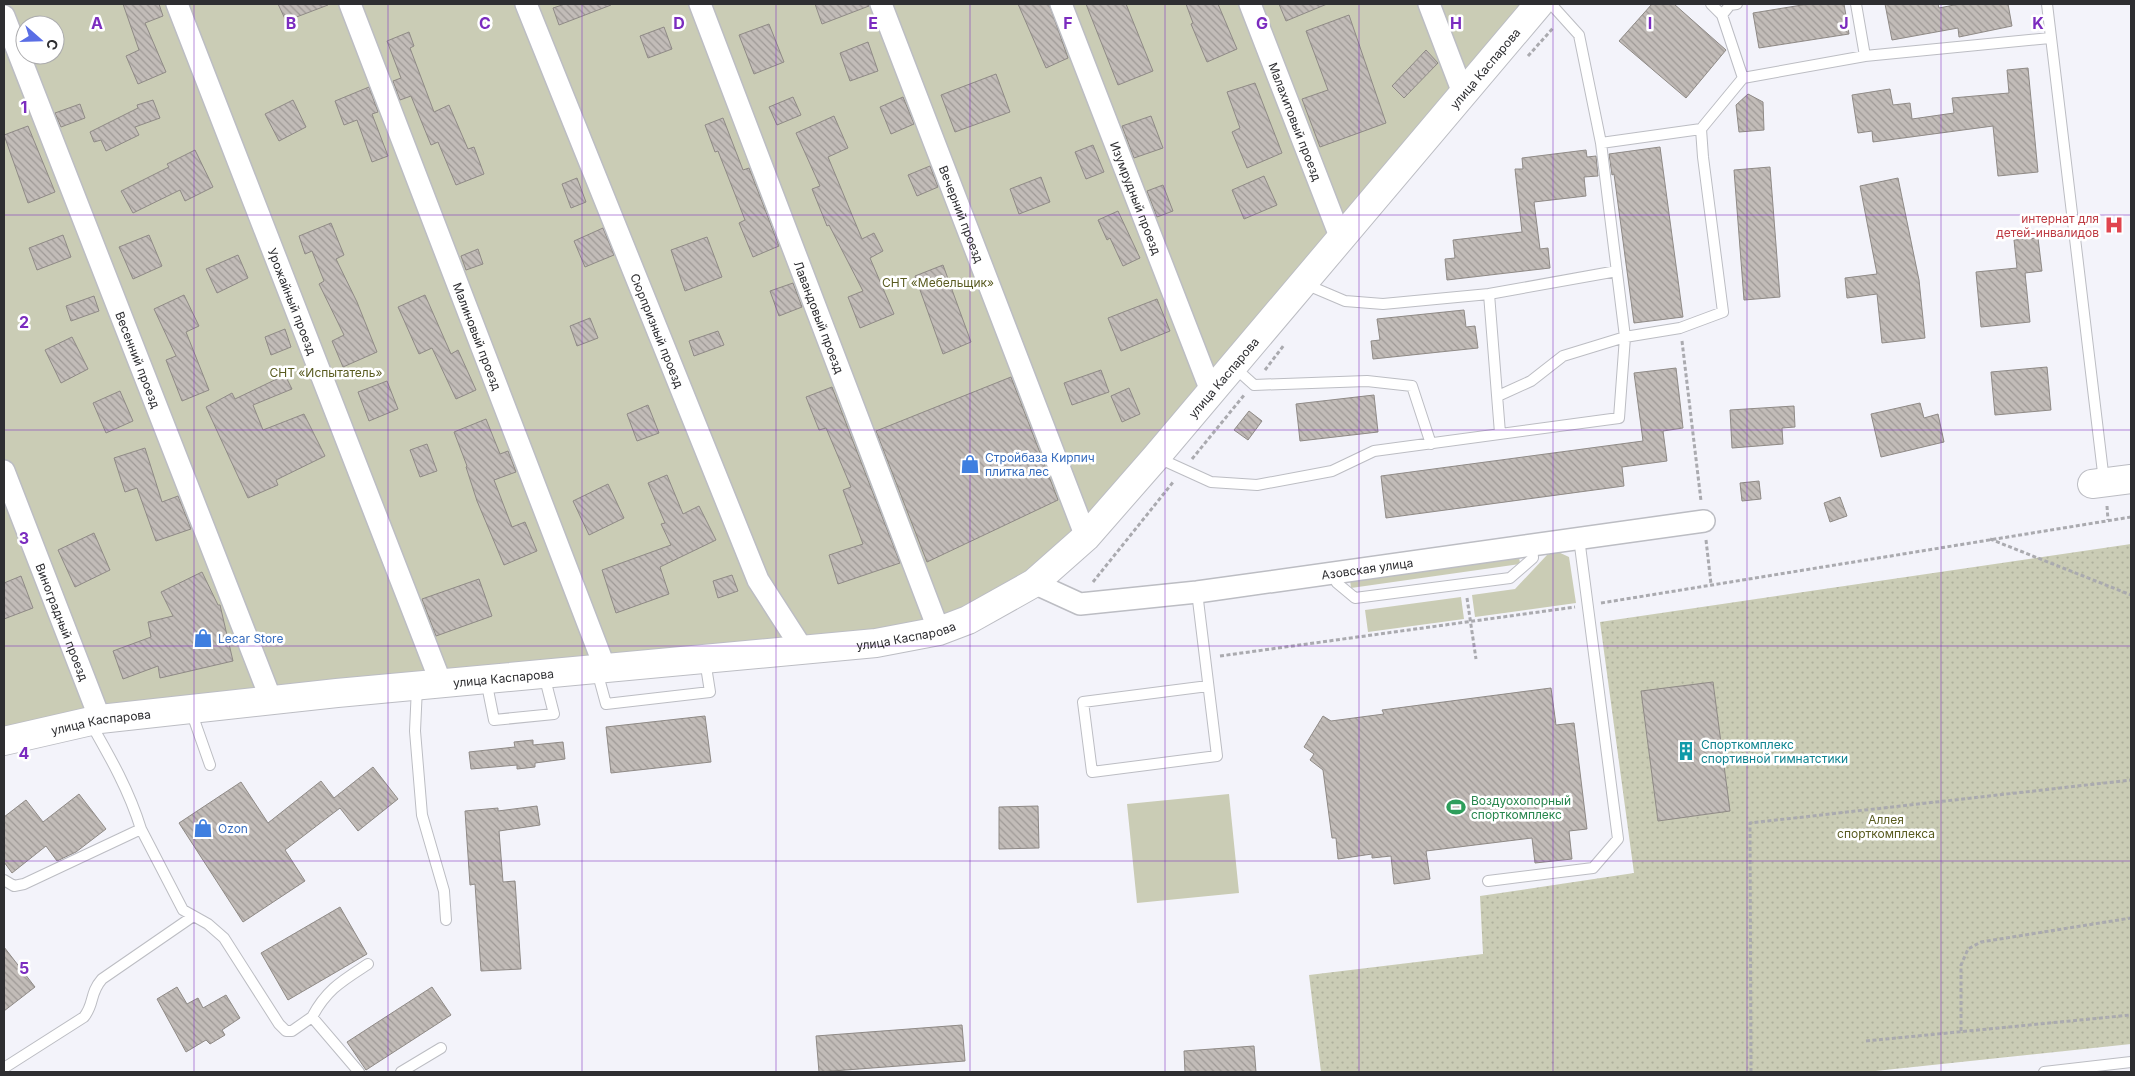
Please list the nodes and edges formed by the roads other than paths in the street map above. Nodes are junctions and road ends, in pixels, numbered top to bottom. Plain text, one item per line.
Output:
1 (177, 4) edge
2 (350, 4) edge
3 (526, 4) edge
4 (700, 4) edge
5 (881, 4) edge
6 (1061, 4) edge
7 (1250, 4) edge
8 (1429, 4) edge
9 (1539, 4) edge
10 (1551, 4) edge
11 (1711, 4) edge
12 (1736, 4) edge
13 (1856, 4) edge
14 (2047, 4) edge
15 (1722, 15) junction
16 (4, 16) edge
17 (2050, 38) junction
18 (1865, 56) junction
19 (1743, 78) junction
20 (1463, 93) junction
21 (1701, 129) junction
22 (1601, 143) junction
23 (1340, 239) junction
24 (1617, 271) junction
25 (1302, 282) junction
26 (1489, 294) junction
27 (1625, 337) junction
28 (1233, 366) junction
29 (1210, 391) junction
30 (1498, 396) junction
31 (1500, 433) junction
32 (1431, 444) junction
33 (1156, 457) junction
34 (4, 472) edge
35 (2131, 479) edge
36 (2098, 483) joint
37 (1704, 521) road end
38 (1086, 537) junction
39 (1579, 538) junction
40 (1532, 544) junction
41 (1332, 572) junction
42 (1034, 583) junction
43 (1197, 592) junction
44 (939, 631) junction
45 (803, 650) junction
46 (601, 669) junction
47 (544, 674) junction
48 (486, 679) junction
49 (429, 685) junction
50 (1208, 686) junction
51 (272, 702) junction
52 (190, 710) junction
53 (94, 720) junction
54 (4, 741) edge
55 (210, 765) dead end
56 (141, 829) junction
57 (4, 880) edge
58 (1488, 880) dead end
59 (192, 917) junction
60 (446, 920) dead end
61 (368, 964) dead end
62 (312, 1017) junction
63 (441, 1048) dead end
64 (2131, 1062) edge
65 (4, 1068) edge
66 (358, 1072) edge
67 (401, 1072) edge
68 (2044, 1072) edge

1 - 49 street, Урожайный проезд
2 - 46 street, Малиновый проезд
3 - 45 street, Сюрпризный проезд
4 - 44 street, Лавандовый проезд
5 - 38 street, Вечерний проезд
6 - 29 street, Изумрудный проезд
7 - 23 street, Малахитовый проезд
8 - 20 street
9 - 20 main road, улица Каспарова
10 - 22 lane
11 - 15 lane
12 - 15 lane
13 - 18 lane
14 - 17 lane
15 - 19 lane
16 - 51 street, Весенний проезд
17 - 18 lane
17 - 36 lane
18 - 19 lane
19 - 21 lane
20 - 23 main road, улица Каспарова
21 - 22 lane
21 - 27 lane
22 - 24 lane
23 - 25 main road, улица Каспарова
24 - 26 lane
24 - 27 lane
25 - 26 lane
25 - 28 main road, улица Каспарова
26 - 30 lane
27 - 30 lane
27 - 31 lane
28 - 29 main road, улица Каспарова
28 - 32 lane
29 - 33 main road, улица Каспарова
30 - 31 lane
31 - 32 lane
32 - 33 lane
33 - 38 main road, улица Каспарова
34 - 53 street, Виноградный проезд
35 - 36 main road
37 - 39 street, Азовская улица
38 - 42 main road, улица Каспарова
39 - 40 street, Азовская улица
39 - 58 lane
40 - 41 street, Азовская улица
40 - 41 lane
41 - 43 street, Азовская улица
42 - 43 street, Азовская улица
42 - 44 main road, улица Каспарова
43 - 50 lane
44 - 45 main road, улица Каспарова
45 - 46 main road, улица Каспарова
46 - 47 main road, улица Каспарова
47 - 48 main road, улица Каспарова
47 - 48 lane
48 - 49 main road, улица Каспарова
49 - 51 main road, улица Каспарова
49 - 60 lane
50 - 50 lane
51 - 52 main road, улица Каспарова
52 - 53 main road, улица Каспарова
52 - 55 lane
53 - 54 main road, улица Каспарова
53 - 56 lane
56 - 57 lane
56 - 59 lane
59 - 62 lane
59 - 65 lane
61 - 62 lane
62 - 66 lane
63 - 67 lane
64 - 68 lane

